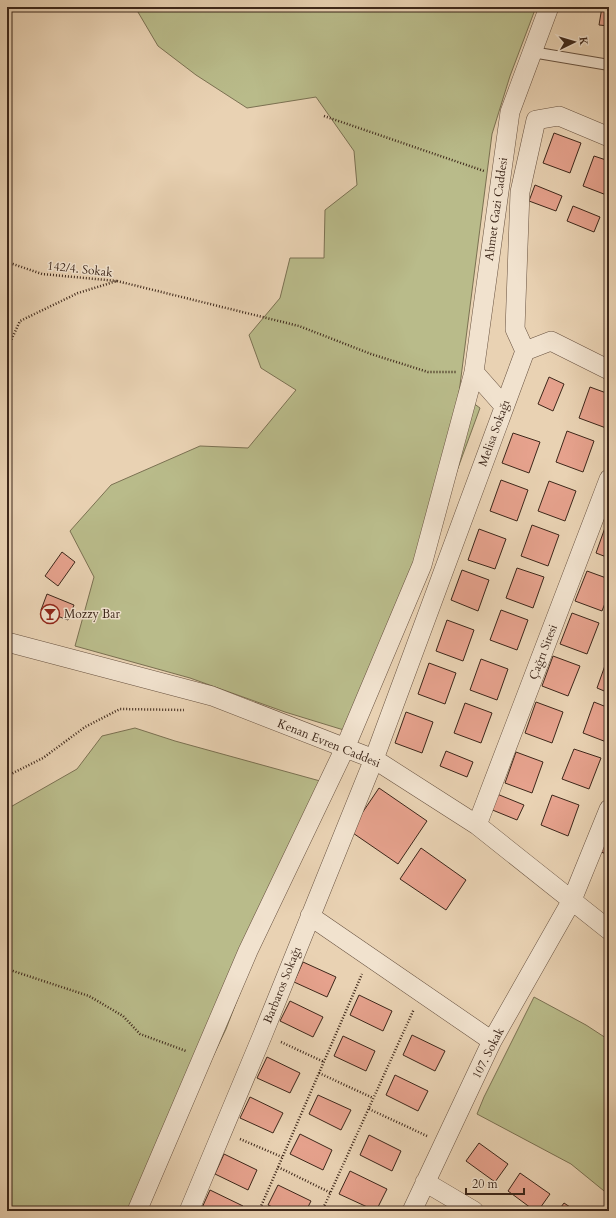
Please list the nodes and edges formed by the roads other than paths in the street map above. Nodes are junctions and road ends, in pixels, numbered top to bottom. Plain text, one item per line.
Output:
1 (549, 7) edge
2 (532, 52) junction
3 (609, 65) edge
4 (609, 137) edge
5 (525, 352) junction
6 (609, 370) edge
7 (474, 372) junction
8 (504, 406) junction
9 (609, 479) edge
10 (7, 642) edge
11 (345, 748) junction
12 (374, 759) junction
13 (609, 809) edge
14 (476, 825) junction
15 (572, 900) junction
16 (310, 916) junction
17 (609, 929) edge
18 (492, 1041) junction
19 (425, 1182) junction
20 (137, 1211) edge
21 (189, 1211) edge
22 (412, 1211) edge
23 (474, 1211) edge

1 - 2 street, Ahmet Gazi Caddesi
2 - 3 lane
2 - 7 street, Ahmet Gazi Caddesi
4 - 5 street
5 - 6 street
5 - 8 street, Melisa Sokağı
7 - 8 street
7 - 11 street, Ahmet Gazi Caddesi
8 - 12 street, Melisa Sokağı
9 - 14 street, Çağrı Sitesi
10 - 11 street, Kenan Evren Caddesi
11 - 12 street, Kenan Evren Caddesi
11 - 20 street, Ahmet Gazi Caddesi
12 - 14 street, Kenan Evren Caddesi
12 - 16 street, Barbaros Sokağı
13 - 15 street
14 - 15 street, Kenan Evren Caddesi
15 - 17 street, Kenan Evren Caddesi
15 - 18 street, 107. Sokak
16 - 18 street
16 - 21 street, Barbaros Sokağı
18 - 19 street, 107. Sokak
19 - 22 street, 107. Sokak
19 - 23 street

